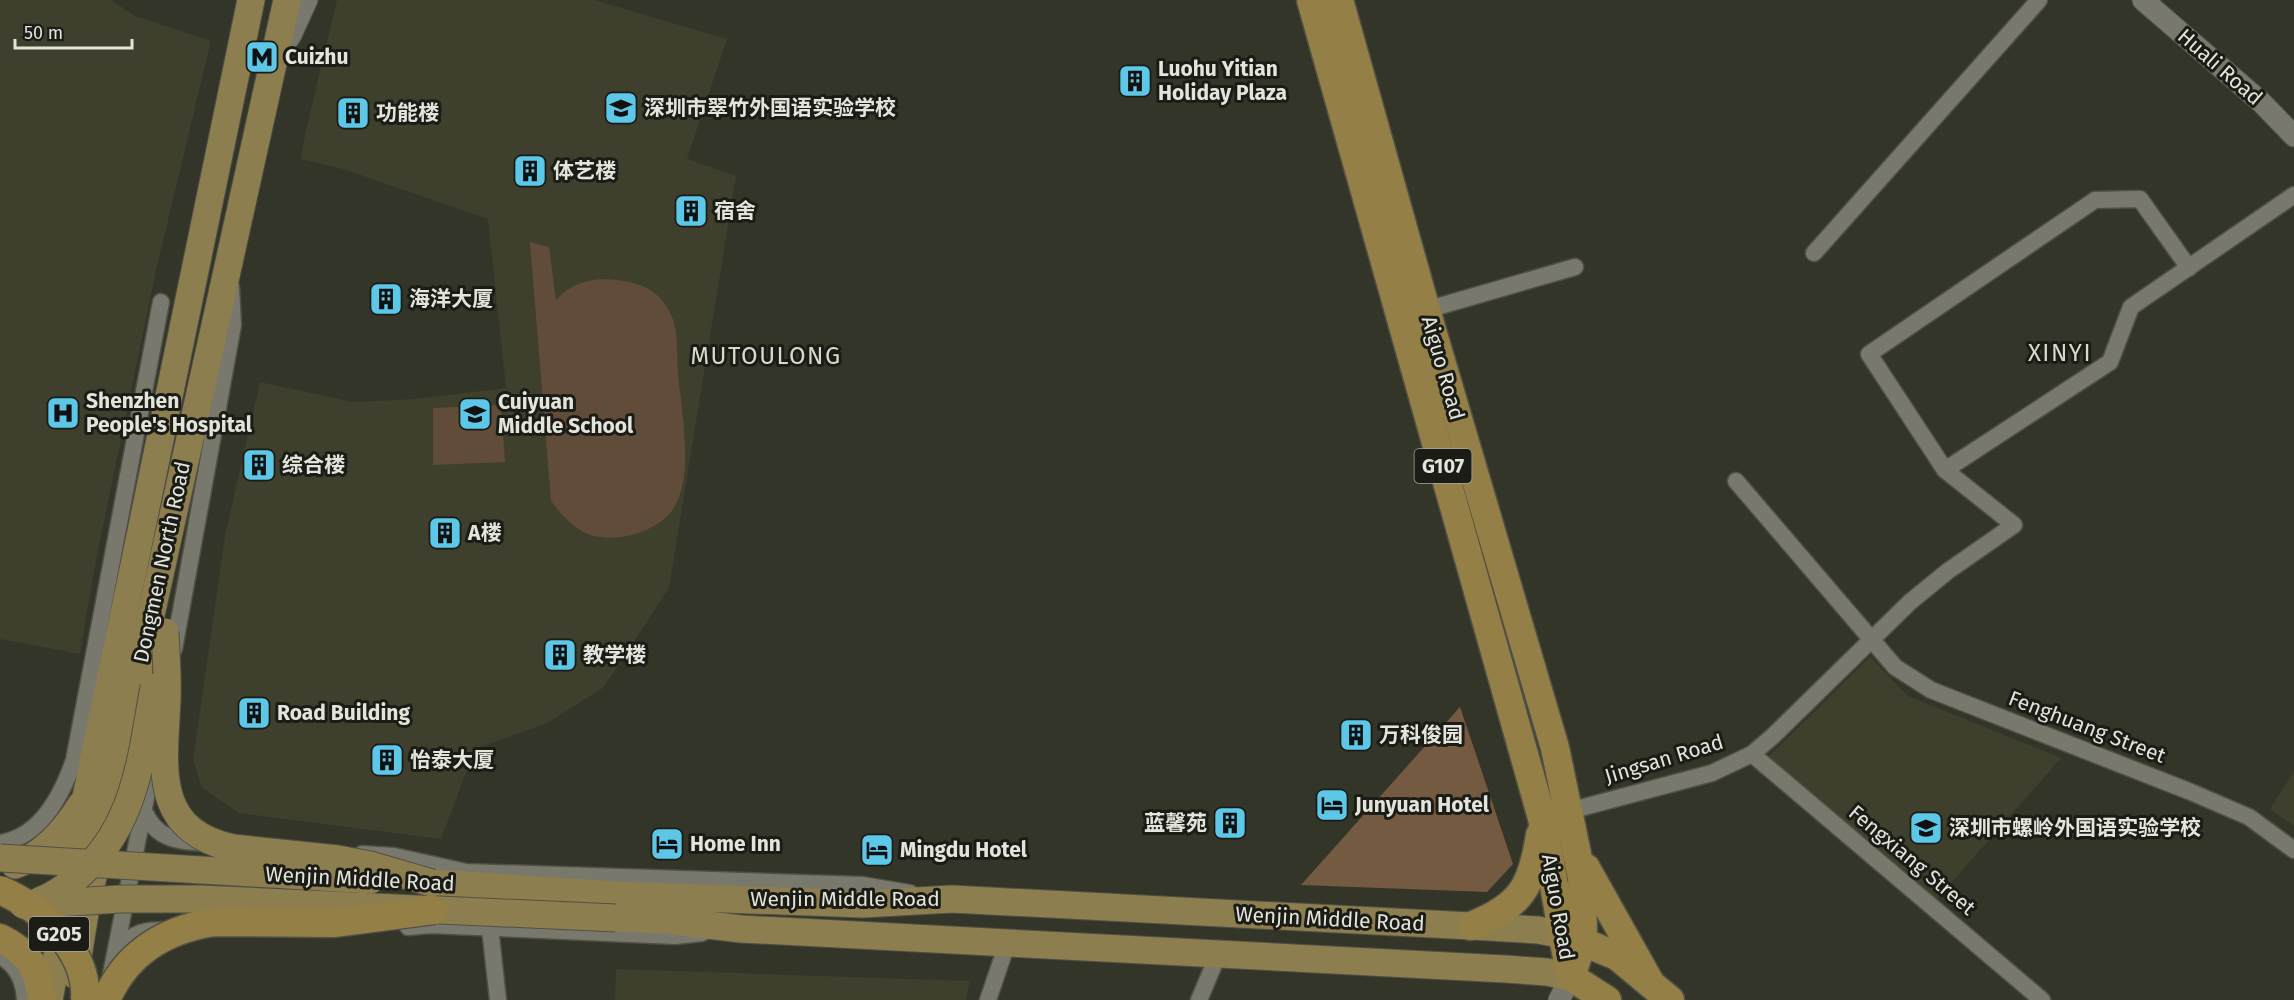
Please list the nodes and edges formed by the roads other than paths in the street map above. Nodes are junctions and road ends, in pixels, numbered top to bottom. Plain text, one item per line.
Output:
1 (251, 0) edge
2 (287, 0) edge
3 (307, 0) edge
4 (1311, 0) edge
5 (1339, 0) edge
6 (2039, 0) edge
7 (2143, 0) edge
8 (275, 58) junction
9 (2294, 136) edge
10 (2294, 195) edge
11 (1814, 253) dead end
12 (230, 256) junction
13 (1575, 267) dead end
14 (2189, 268) junction
15 (161, 302) dead end
16 (1426, 310) junction
17 (183, 469) junction
18 (1945, 470) junction
19 (1736, 481) dead end
20 (170, 637) junction
21 (1870, 639) junction
22 (1752, 753) junction
23 (86, 797) junction
24 (144, 811) junction
25 (1569, 811) junction
26 (1542, 818) junction
27 (0, 843) edge
28 (2294, 850) edge
29 (1578, 854) junction
30 (0, 858) edge
31 (0, 868) edge
32 (433, 896) junction
33 (952, 899) junction
34 (8, 901) edge
35 (616, 907) junction
36 (1471, 926) junction
37 (490, 928) junction
38 (741, 929) junction
39 (0, 938) edge
40 (1573, 938) junction
41 (1007, 944) junction
42 (117, 950) junction
43 (1218, 955) junction
44 (0, 956) edge
45 (1565, 989) edge
46 (1661, 992) edge
47 (25, 1000) edge
48 (42, 1000) edge
49 (49, 1000) edge
50 (71, 1000) edge
51 (85, 1000) edge
52 (106, 1000) edge
53 (498, 1000) edge
54 (988, 1000) edge
55 (1198, 1000) edge
56 (1606, 1000) edge
57 (2042, 1000) edge

1 - 23 main road, Dongmen North Road
2 - 8 main road, Dongmen North Road
3 - 8 street
4 - 26 highway, Aiguo Road / G107
5 - 16 highway, Aiguo Road / G107
6 - 11 street
7 - 9 street, Huali Road
8 - 12 main road, Dongmen North Road
10 - 14 street
12 - 17 main road, Dongmen North Road
12 - 20 street
13 - 16 street
14 - 18 street
14 - 18 street
15 - 27 street
16 - 25 highway, Aiguo Road / G107
17 - 20 main road
17 - 50 main road, Dongmen North Road
18 - 21 street, Jingsan Road
19 - 21 street, Fenghuang Street
20 - 24 street
20 - 32 main road, bridge
20 - 34 main road, bridge
21 - 22 street, Jingsan Road
21 - 28 street, Fenghuang Street
22 - 25 street, Jingsan Road
22 - 57 street, Fengxiang Street
23 - 31 main road
23 - 49 main road, Dongmen North Road
24 - 33 street
24 - 42 street
25 - 29 highway, Aiguo Road / G107
26 - 36 highway
26 - 40 highway, Aiguo Road / G107
29 - 40 highway, Aiguo Road / G107
29 - 46 highway
30 - 32 main road, Wenjin Middle Road, bridge
32 - 34 main road, Wenjin Middle Road, bridge
32 - 35 main road, Wenjin Middle Road, bridge
32 - 52 highway, bridge
33 - 35 main road, Wenjin Middle Road
33 - 36 main road, Wenjin Middle Road
34 - 51 highway, G205, bridge
35 - 38 main road, Wenjin Middle Road
36 - 40 main road, Wenjin Middle Road
37 - 38 street
37 - 42 street
37 - 53 street
38 - 41 main road, Wenjin Middle Road
39 - 48 highway, G205
40 - 45 highway, Aiguo Road / G107
40 - 46 highway, Wenjin Middle Road
41 - 43 main road, Wenjin Middle Road
41 - 54 street
42 - 52 street
43 - 45 main road, Wenjin Middle Road
43 - 55 street
44 - 47 street
45 - 56 highway, Wenjin Middle Road

